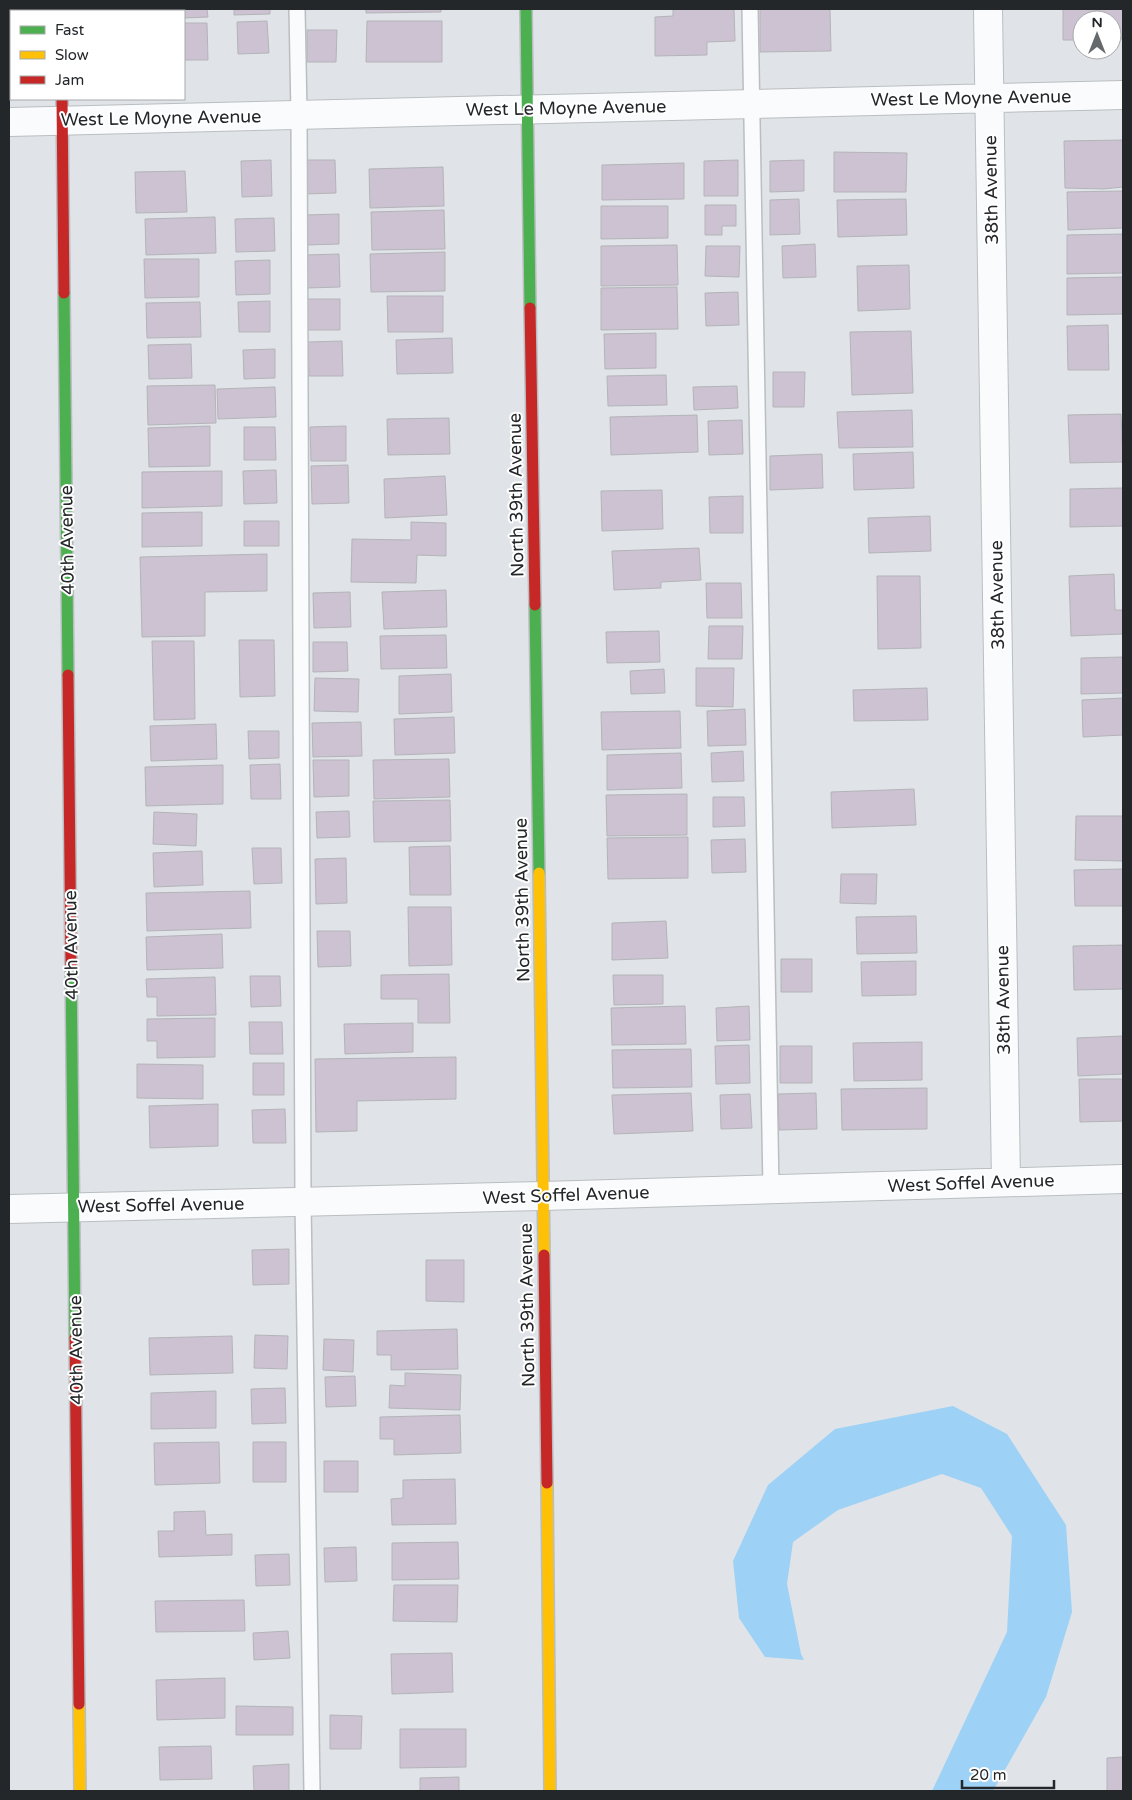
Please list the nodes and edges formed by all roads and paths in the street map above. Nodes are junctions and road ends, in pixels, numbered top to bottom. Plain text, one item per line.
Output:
1 (297, 9) edge
2 (526, 9) edge
3 (750, 9) edge
4 (988, 9) edge
5 (1123, 95) edge
6 (989, 98) junction
7 (752, 104) junction
8 (528, 109) junction
9 (62, 110) edge
10 (299, 114) junction
11 (9, 122) edge
12 (1123, 1178) edge
13 (1006, 1182) junction
14 (771, 1189) junction
15 (543, 1196) junction
16 (304, 1202) junction
17 (74, 1208) junction
18 (9, 1209) edge
19 (80, 1791) edge
20 (312, 1791) edge
21 (550, 1791) edge

1 - 10 lane
2 - 8 street, North 39th Avenue
3 - 7 lane
4 - 6 street, 38th Avenue
5 - 6 street, West Le Moyne Avenue
6 - 7 street, West Le Moyne Avenue
6 - 13 street, 38th Avenue
7 - 8 street, West Le Moyne Avenue
7 - 14 lane
8 - 10 street, West Le Moyne Avenue
8 - 15 street, North 39th Avenue
9 - 10 street, West Le Moyne Avenue
9 - 11 street, West Le Moyne Avenue
9 - 17 street, 40th Avenue
10 - 16 lane
12 - 13 street, West Soffel Avenue
13 - 14 street, West Soffel Avenue
14 - 15 street, West Soffel Avenue
15 - 16 street, West Soffel Avenue
15 - 21 street, North 39th Avenue
16 - 17 street, West Soffel Avenue
16 - 20 lane
17 - 18 street, West Soffel Avenue
17 - 19 street, 40th Avenue

